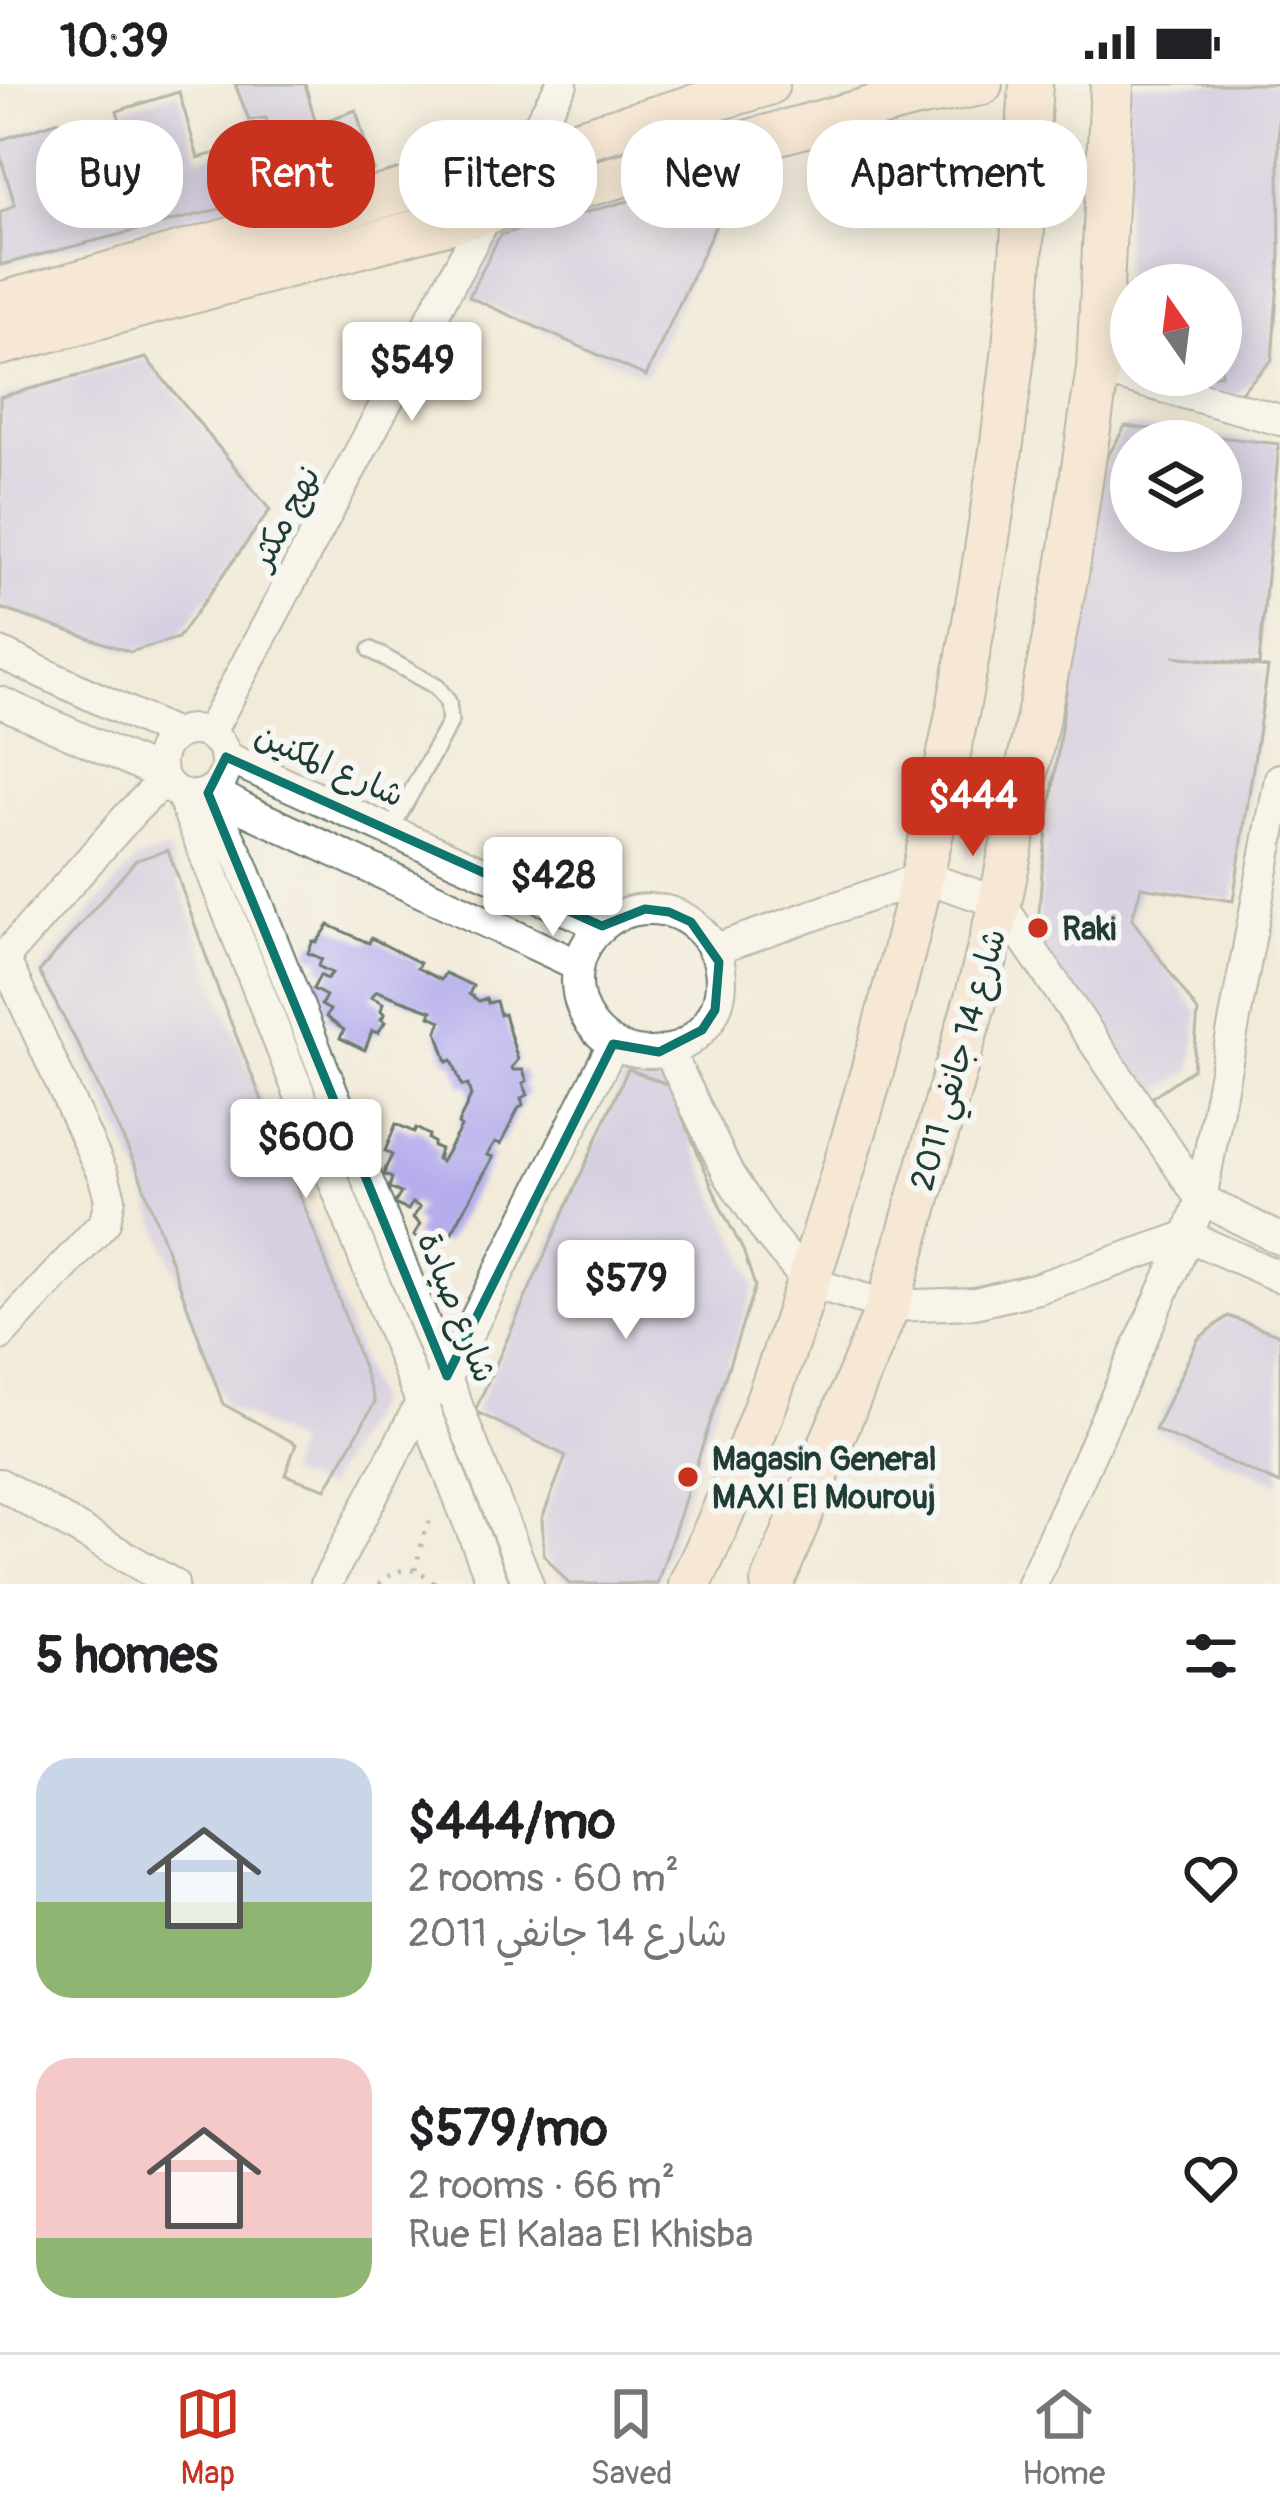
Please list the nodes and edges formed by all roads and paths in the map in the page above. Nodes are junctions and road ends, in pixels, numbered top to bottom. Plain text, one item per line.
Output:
1 (562, 84) edge
2 (768, 84) edge
3 (980, 84) edge
4 (1031, 84) edge
5 (1112, 84) edge
6 (541, 120) edge
7 (597, 135) edge
8 (597, 182) edge
9 (399, 192) edge
10 (426, 228) edge
11 (480, 228) edge
12 (0, 304) edge
13 (0, 344) edge
14 (1097, 369) junction
15 (1280, 420) edge
16 (371, 650) dead end
17 (0, 652) edge
18 (0, 702) edge
19 (175, 734) junction
20 (217, 745) junction
21 (1280, 779) edge
22 (185, 787) junction
23 (390, 831) junction
24 (924, 877) junction
25 (1000, 903) junction
26 (602, 926) junction
27 (713, 950) junction
28 (1, 959) edge
29 (578, 965) junction
30 (613, 1044) junction
31 (668, 1050) junction
32 (1201, 1199) junction
33 (1188, 1236) junction
34 (1280, 1239) edge
35 (1280, 1277) edge
36 (808, 1282) junction
37 (888, 1306) junction
38 (0, 1335) edge
39 (447, 1376) junction
40 (422, 1403) junction
41 (0, 1484) edge
42 (459, 1497) junction
43 (415, 1570) junction
44 (173, 1584) edge
45 (326, 1584) edge
46 (379, 1584) edge
47 (436, 1584) edge
48 (493, 1584) edge
49 (528, 1584) edge
50 (690, 1584) edge
51 (772, 1584) edge
52 (1032, 1584) edge

1 - 6 street, نهج مكثر
2 - 7 street
3 - 8 street
4 - 24 street
5 - 14 street, شارع 14 جانفي 2011
9 - 12 street
10 - 13 street
11 - 20 street, نهج مكثر
14 - 15 street
14 - 25 street, شارع 14 جانفي 2011
16 - 23 lane
17 - 19 street
18 - 22 street
19 - 20 street
19 - 22 street
20 - 22 street
20 - 23 street, شارع المكنين
21 - 32 street
22 - 28 street
22 - 29 street
22 - 39 street, شارع صيادة
22 - 40 street, شارع صيادة
23 - 26 street, شارع المكنين
24 - 25 street
24 - 27 street
24 - 36 street
25 - 32 street
25 - 37 street, شارع 14 جانفي 2011
26 - 27 street
26 - 29 street
27 - 31 street
28 - 38 street
29 - 30 street
30 - 31 street
30 - 39 street
31 - 36 street
32 - 33 street
32 - 34 street
33 - 35 street
33 - 37 street
33 - 52 street
36 - 37 street
36 - 50 street
37 - 51 street, شارع 14 جانفي 2011
39 - 40 street
39 - 49 street, شارع صيادة
40 - 42 street, شارع صيادة
40 - 45 street
41 - 44 street
42 - 43 path
42 - 48 street, شارع صيادة
43 - 46 path
43 - 47 path

